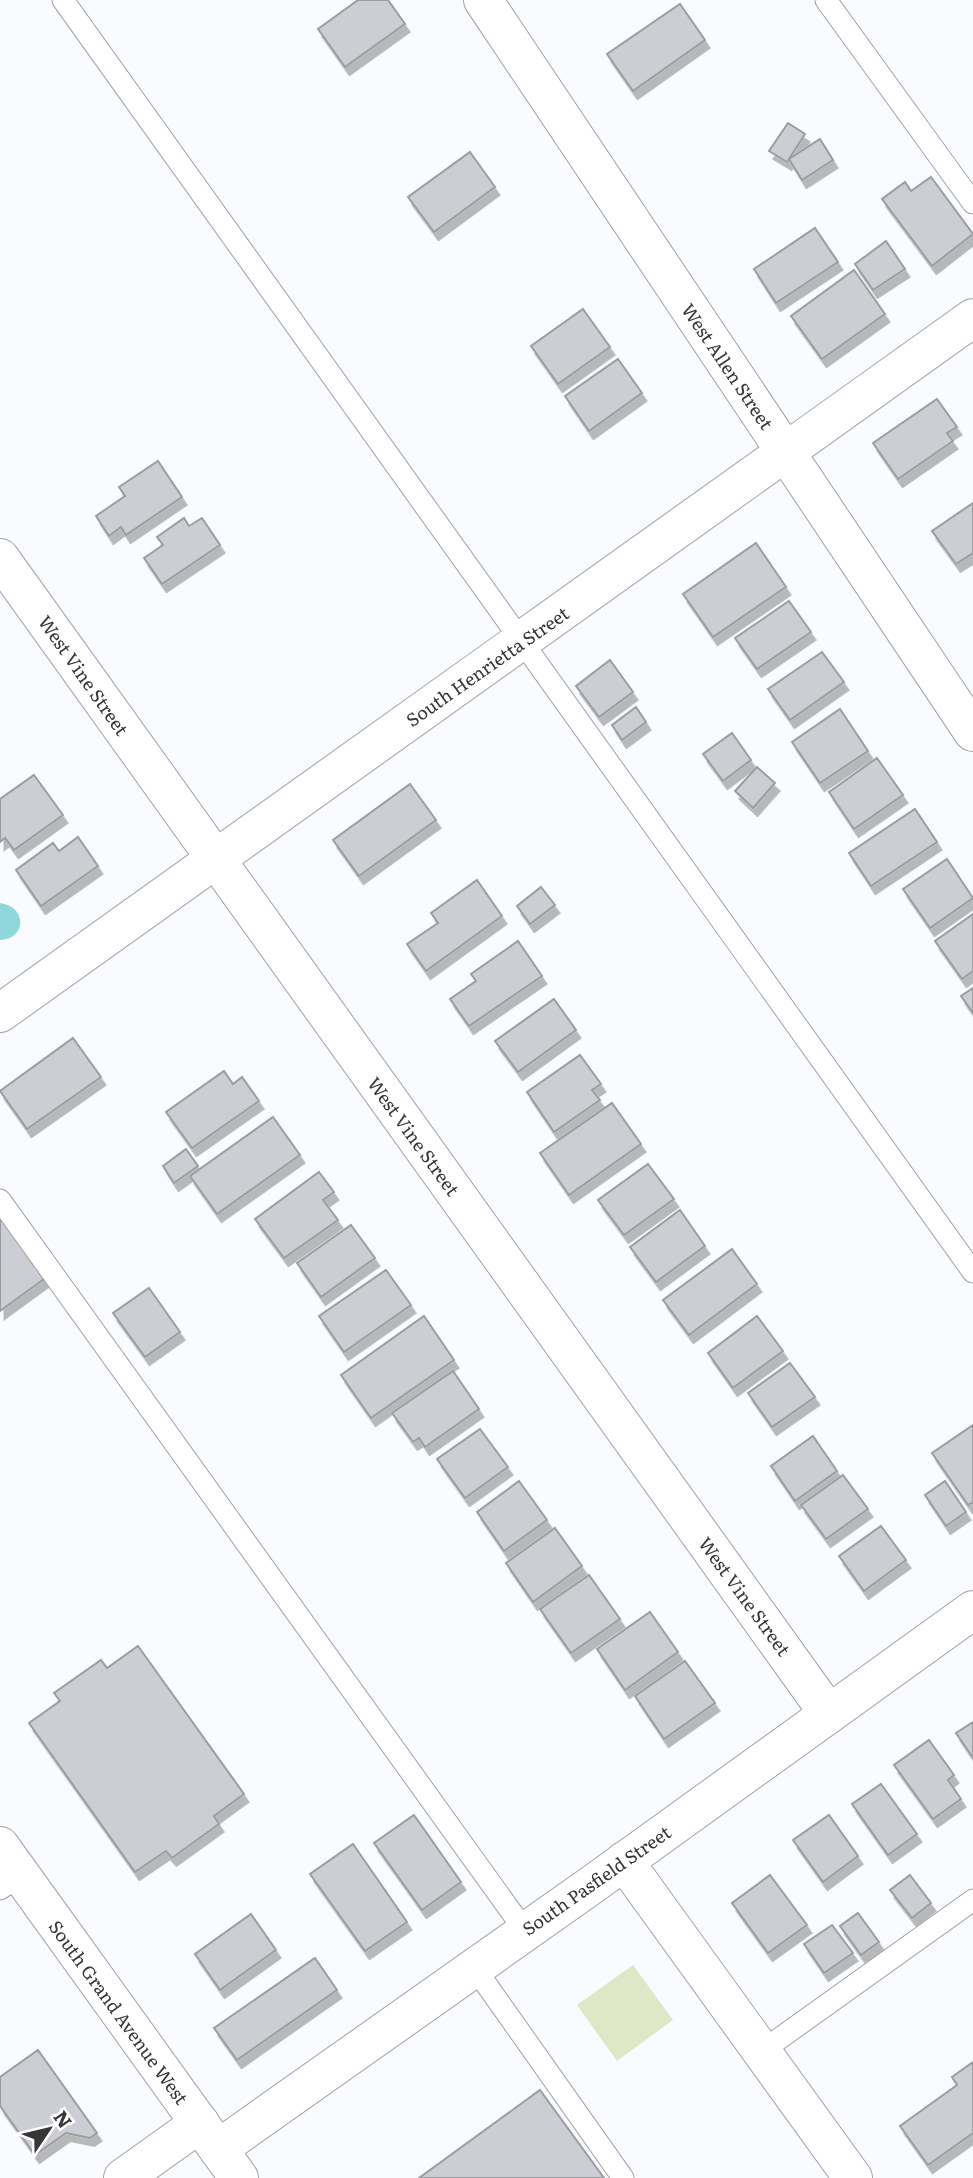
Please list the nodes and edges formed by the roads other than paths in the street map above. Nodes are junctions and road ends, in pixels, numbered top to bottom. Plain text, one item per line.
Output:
1 (63, 0) edge
2 (483, 0) edge
3 (826, 0) edge
4 (973, 204) edge
5 (973, 318) edge
6 (786, 452) junction
7 (0, 558) edge
8 (521, 642) junction
9 (973, 732) edge
10 (216, 860) junction
11 (0, 1013) edge
12 (0, 1200) edge
13 (973, 1272) edge
14 (973, 1610) edge
15 (829, 1714) junction
16 (624, 1861) junction
17 (7, 1870) edge
18 (973, 1900) edge
19 (525, 1931) junction
20 (474, 1968) junction
21 (762, 2051) junction
22 (219, 2150) edge
23 (123, 2178) edge
24 (623, 2178) edge
25 (853, 2178) edge

1 - 8 lane
2 - 6 street, West Allen Street
3 - 4 lane
5 - 6 street, South Henrietta Street
6 - 8 street, South Henrietta Street
6 - 9 street, West Allen Street
7 - 10 street, West Vine Street
8 - 10 street, South Henrietta Street
8 - 13 lane
10 - 11 street, South Henrietta Street
10 - 15 street, West Vine Street
12 - 19 lane
14 - 15 street, South Pasfield Street
15 - 16 street, South Pasfield Street
16 - 19 street, South Pasfield Street
16 - 21 street
17 - 22 street, South Grand Avenue West
18 - 21 lane
19 - 20 street, South Pasfield Street
20 - 22 street, South Pasfield Street
20 - 24 lane
21 - 25 street
22 - 23 street, South Pasfield Street

